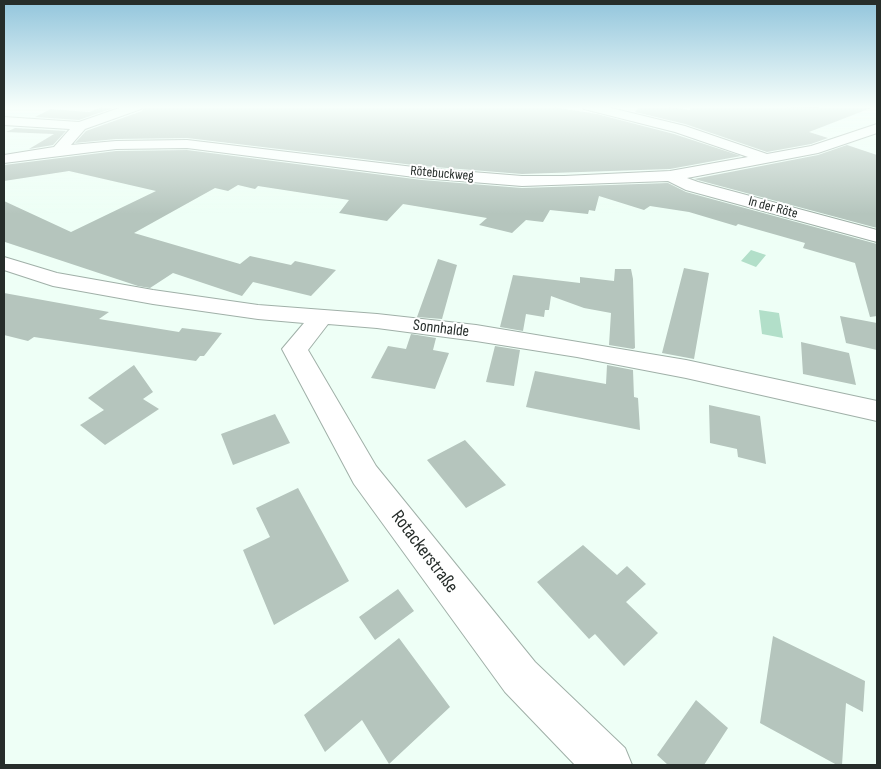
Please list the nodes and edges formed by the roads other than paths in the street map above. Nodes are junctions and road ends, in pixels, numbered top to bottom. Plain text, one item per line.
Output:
1 (67, 142) edge
2 (718, 142) edge
3 (838, 142) edge
4 (59, 151) junction
5 (4, 159) edge
6 (768, 159) junction
7 (670, 176) junction
8 (877, 236) edge
9 (4, 263) edge
10 (321, 317) junction
11 (877, 411) edge
12 (608, 765) edge

1 - 4 street
2 - 6 street
3 - 6 street, Rötebuckweg
4 - 5 street, Rötebuckweg
4 - 7 street, Rötebuckweg
6 - 7 street, Rötebuckweg
7 - 8 street, In der Röte
9 - 10 street, Sonnhalde
10 - 11 street, Sonnhalde
10 - 12 street, Rotackerstraße

